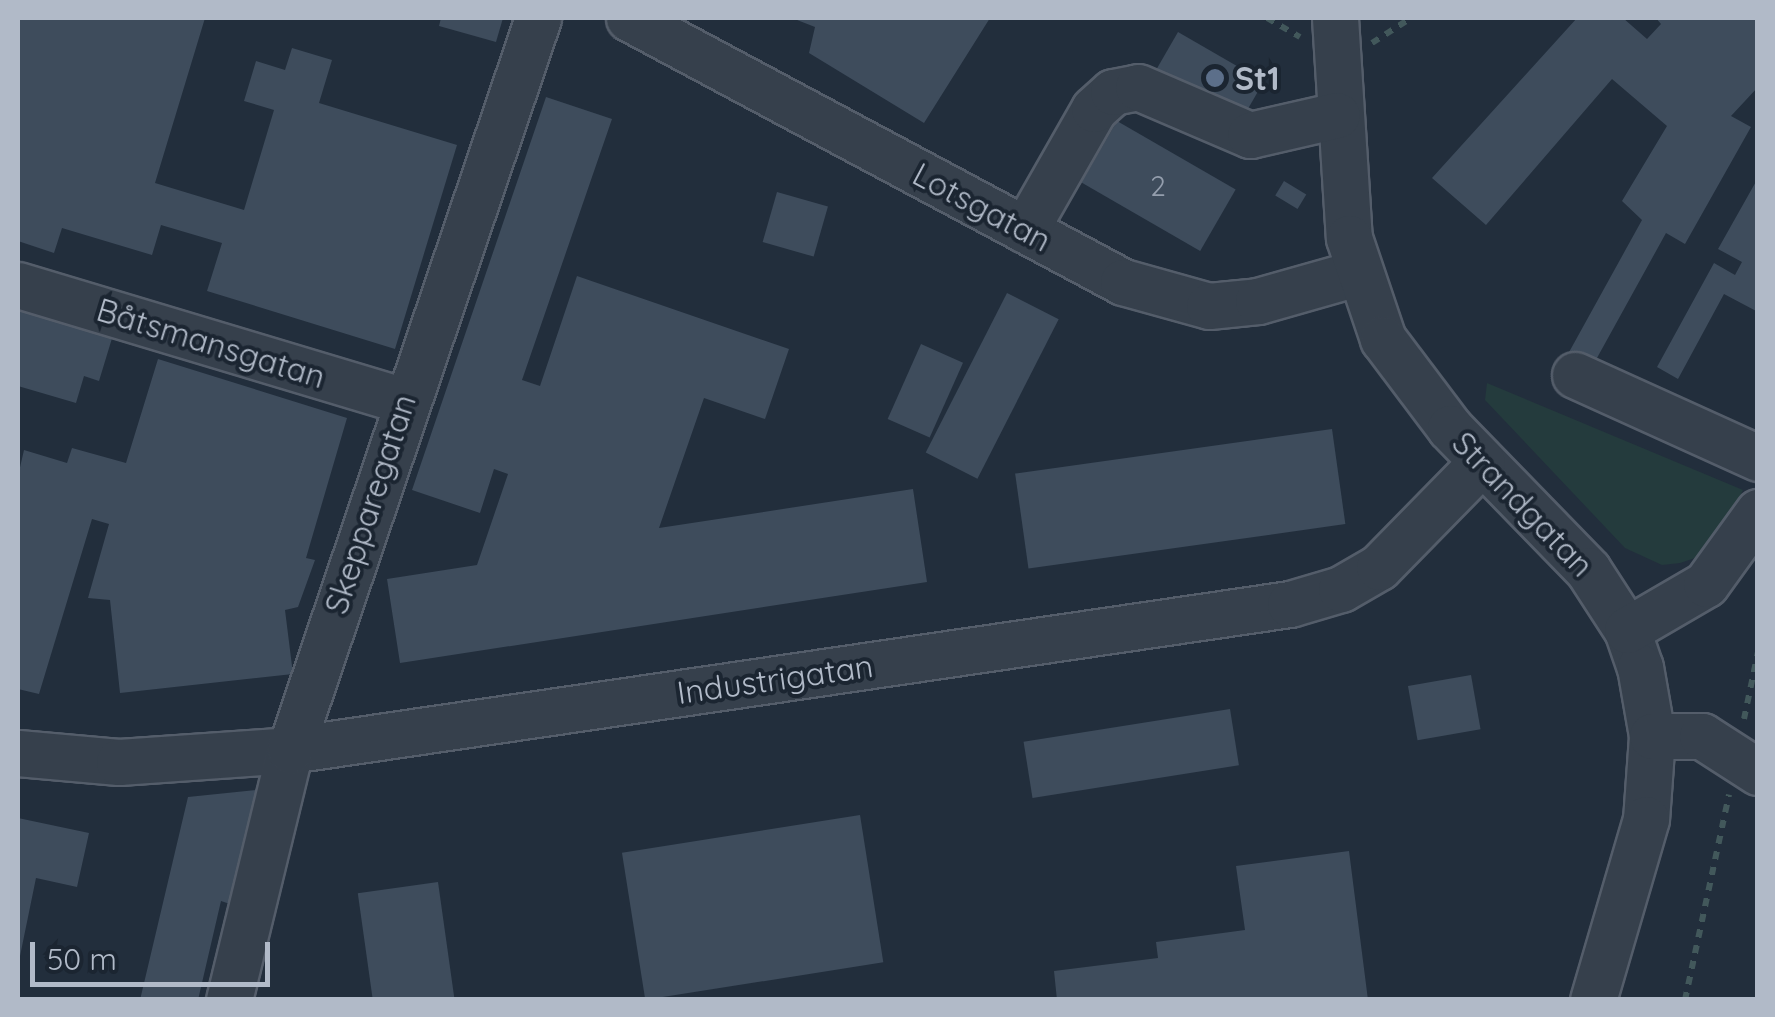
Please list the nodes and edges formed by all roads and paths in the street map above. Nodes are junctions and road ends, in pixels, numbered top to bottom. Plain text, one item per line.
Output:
1 (538, 18) edge
2 (628, 18) edge
3 (1335, 18) edge
4 (1337, 115) junction
5 (1025, 230) junction
6 (1357, 273) junction
7 (18, 285) edge
8 (1575, 375) dead end
9 (404, 400) junction
10 (1758, 458) edge
11 (1482, 462) junction
12 (1758, 512) edge
13 (1627, 630) junction
14 (1758, 652) edge
15 (1652, 736) junction
16 (290, 750) junction
17 (18, 754) edge
18 (1747, 765) edge
19 (229, 1000) edge
20 (1593, 1000) edge
21 (1685, 1000) edge

1 - 9 street, Skepparegatan
2 - 5 street, Lotsgatan
3 - 4 street, Strandgatan
4 - 5 street
4 - 6 street, Strandgatan
5 - 6 street, Lotsgatan
6 - 11 street, Strandgatan
7 - 9 street, Båtsmansgatan
8 - 10 street
9 - 16 street, Skepparegatan
11 - 13 street, Strandgatan
11 - 16 street, Industrigatan
12 - 13 street
13 - 15 street, Strandgatan
14 - 18 path
15 - 18 street
15 - 20 street, Strandgatan
16 - 17 street, Industrigatan
16 - 19 street, Skepparegatan
18 - 21 path

